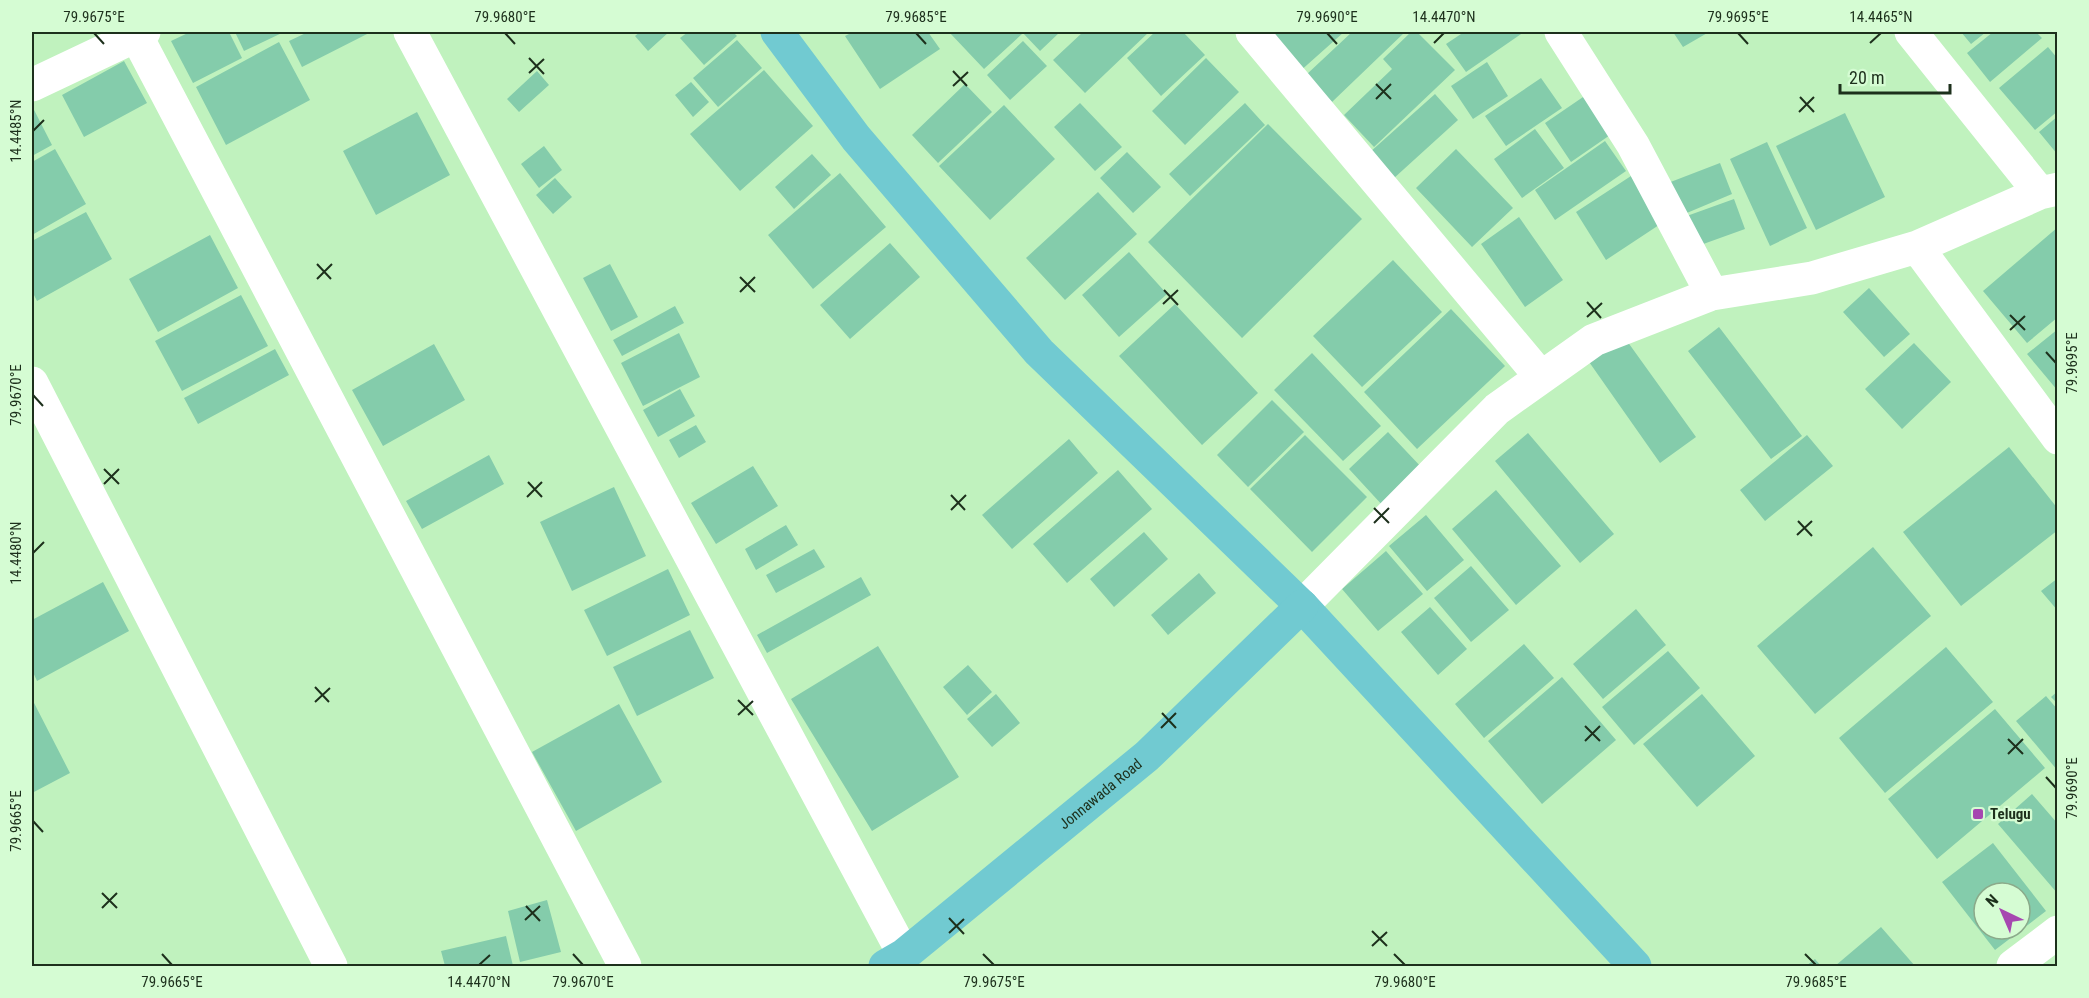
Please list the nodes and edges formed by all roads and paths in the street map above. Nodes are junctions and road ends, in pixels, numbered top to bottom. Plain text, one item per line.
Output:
1 (411, 32) edge
2 (777, 32) edge
3 (1252, 32) edge
4 (1561, 32) edge
5 (1911, 32) edge
6 (140, 33) edge
7 (34, 77) edge
8 (2049, 191) edge
9 (1917, 247) junction
10 (1712, 294) junction
11 (1541, 377) junction
12 (32, 383) edge
13 (2058, 438) edge
14 (1302, 606) junction
15 (2058, 932) edge
16 (894, 960) edge
17 (331, 966) edge
18 (625, 966) edge
19 (1635, 966) edge
20 (2013, 966) edge

1 - 16 street
2 - 14 main road
3 - 11 street
4 - 10 street
5 - 8 street
6 - 7 street
6 - 18 street
8 - 9 street
9 - 10 street
9 - 13 street
10 - 11 street
11 - 14 street
12 - 17 street
14 - 16 main road, Jonnawada Road
14 - 19 main road
15 - 20 street

